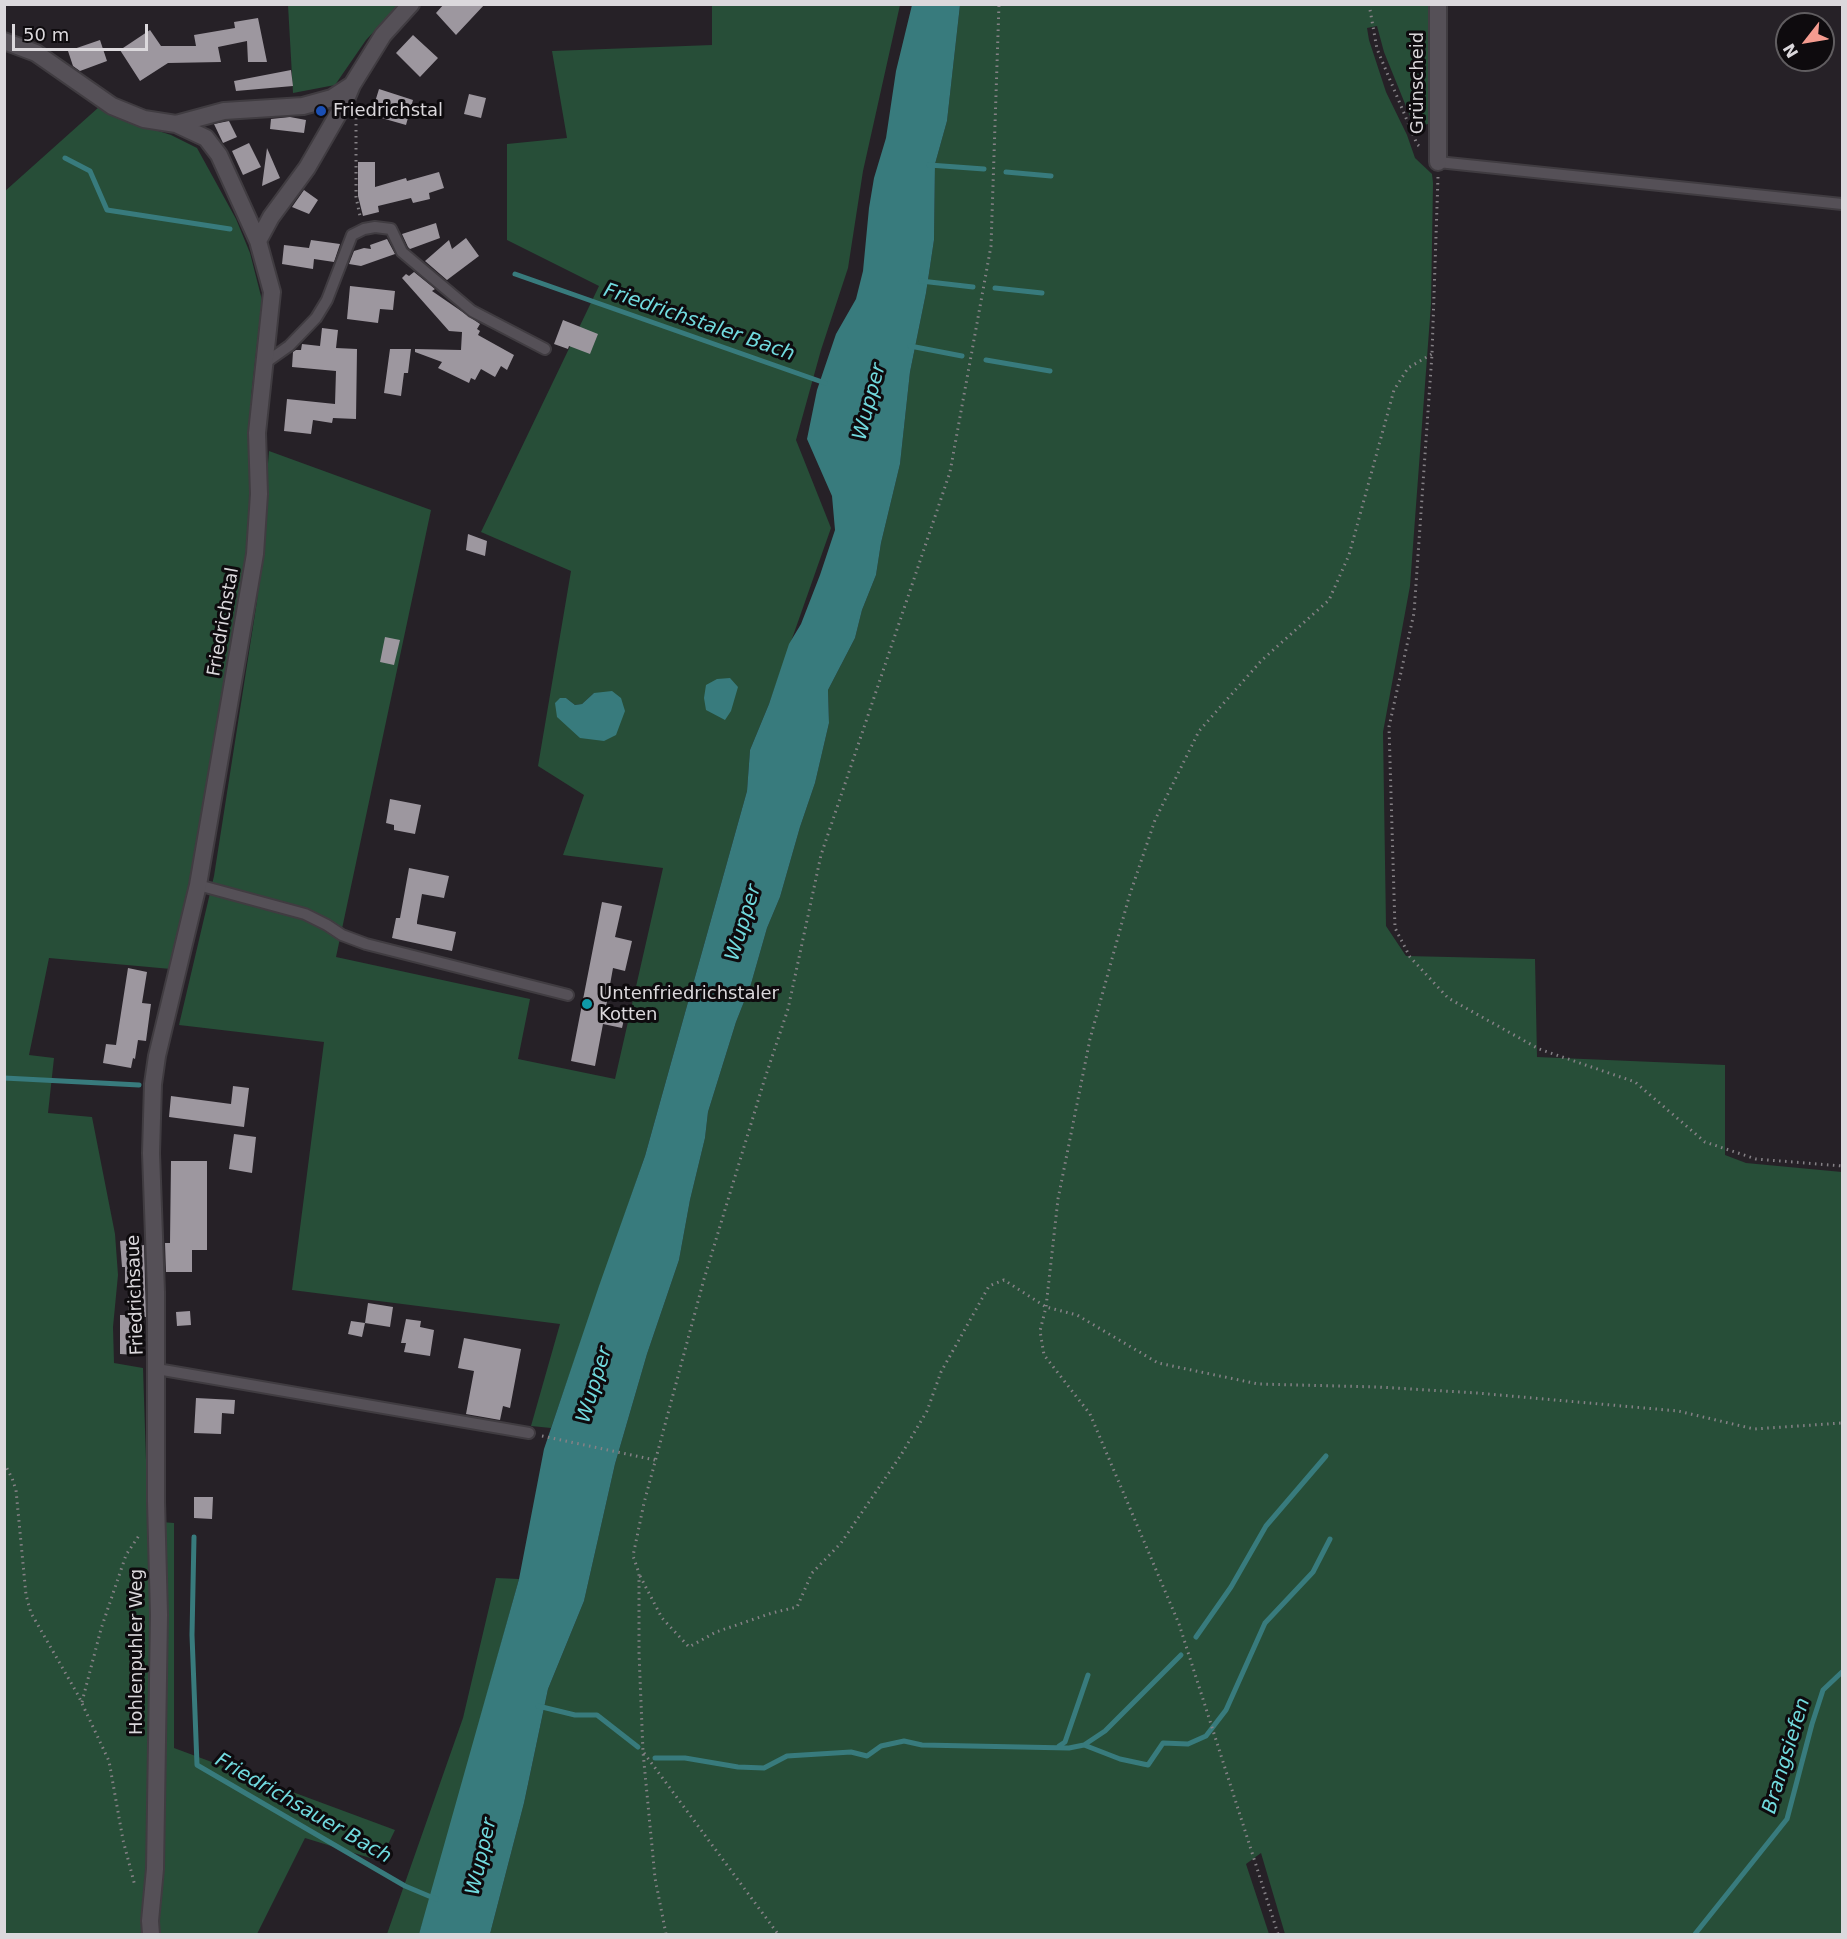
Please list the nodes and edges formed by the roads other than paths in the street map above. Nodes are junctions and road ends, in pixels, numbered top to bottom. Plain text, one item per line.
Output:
1 (411, 4) edge
2 (1438, 4) edge
3 (4, 40) edge
4 (352, 85) junction
5 (176, 124) junction
6 (1438, 162) joint
7 (1842, 204) edge
8 (258, 240) junction
9 (545, 349) dead end
10 (265, 363) junction
11 (198, 885) junction
12 (568, 995) dead end
13 (157, 1369) junction
14 (529, 1433) road end
15 (151, 1935) edge

1 - 4 street, Friedrichstal
2 - 6 street, Grünscheid
3 - 5 street, Friedrichstal
4 - 5 street, Friedrichstal
4 - 8 street, Friedrichstal
5 - 8 street, Friedrichstal
6 - 7 lane
8 - 10 street, Friedrichstal
9 - 10 lane
10 - 11 street, Friedrichstal
11 - 12 lane
11 - 13 street, Friedrichsaue
13 - 14 lane, Friedrichsaue
13 - 15 street, Hohlenpuhler Weg

